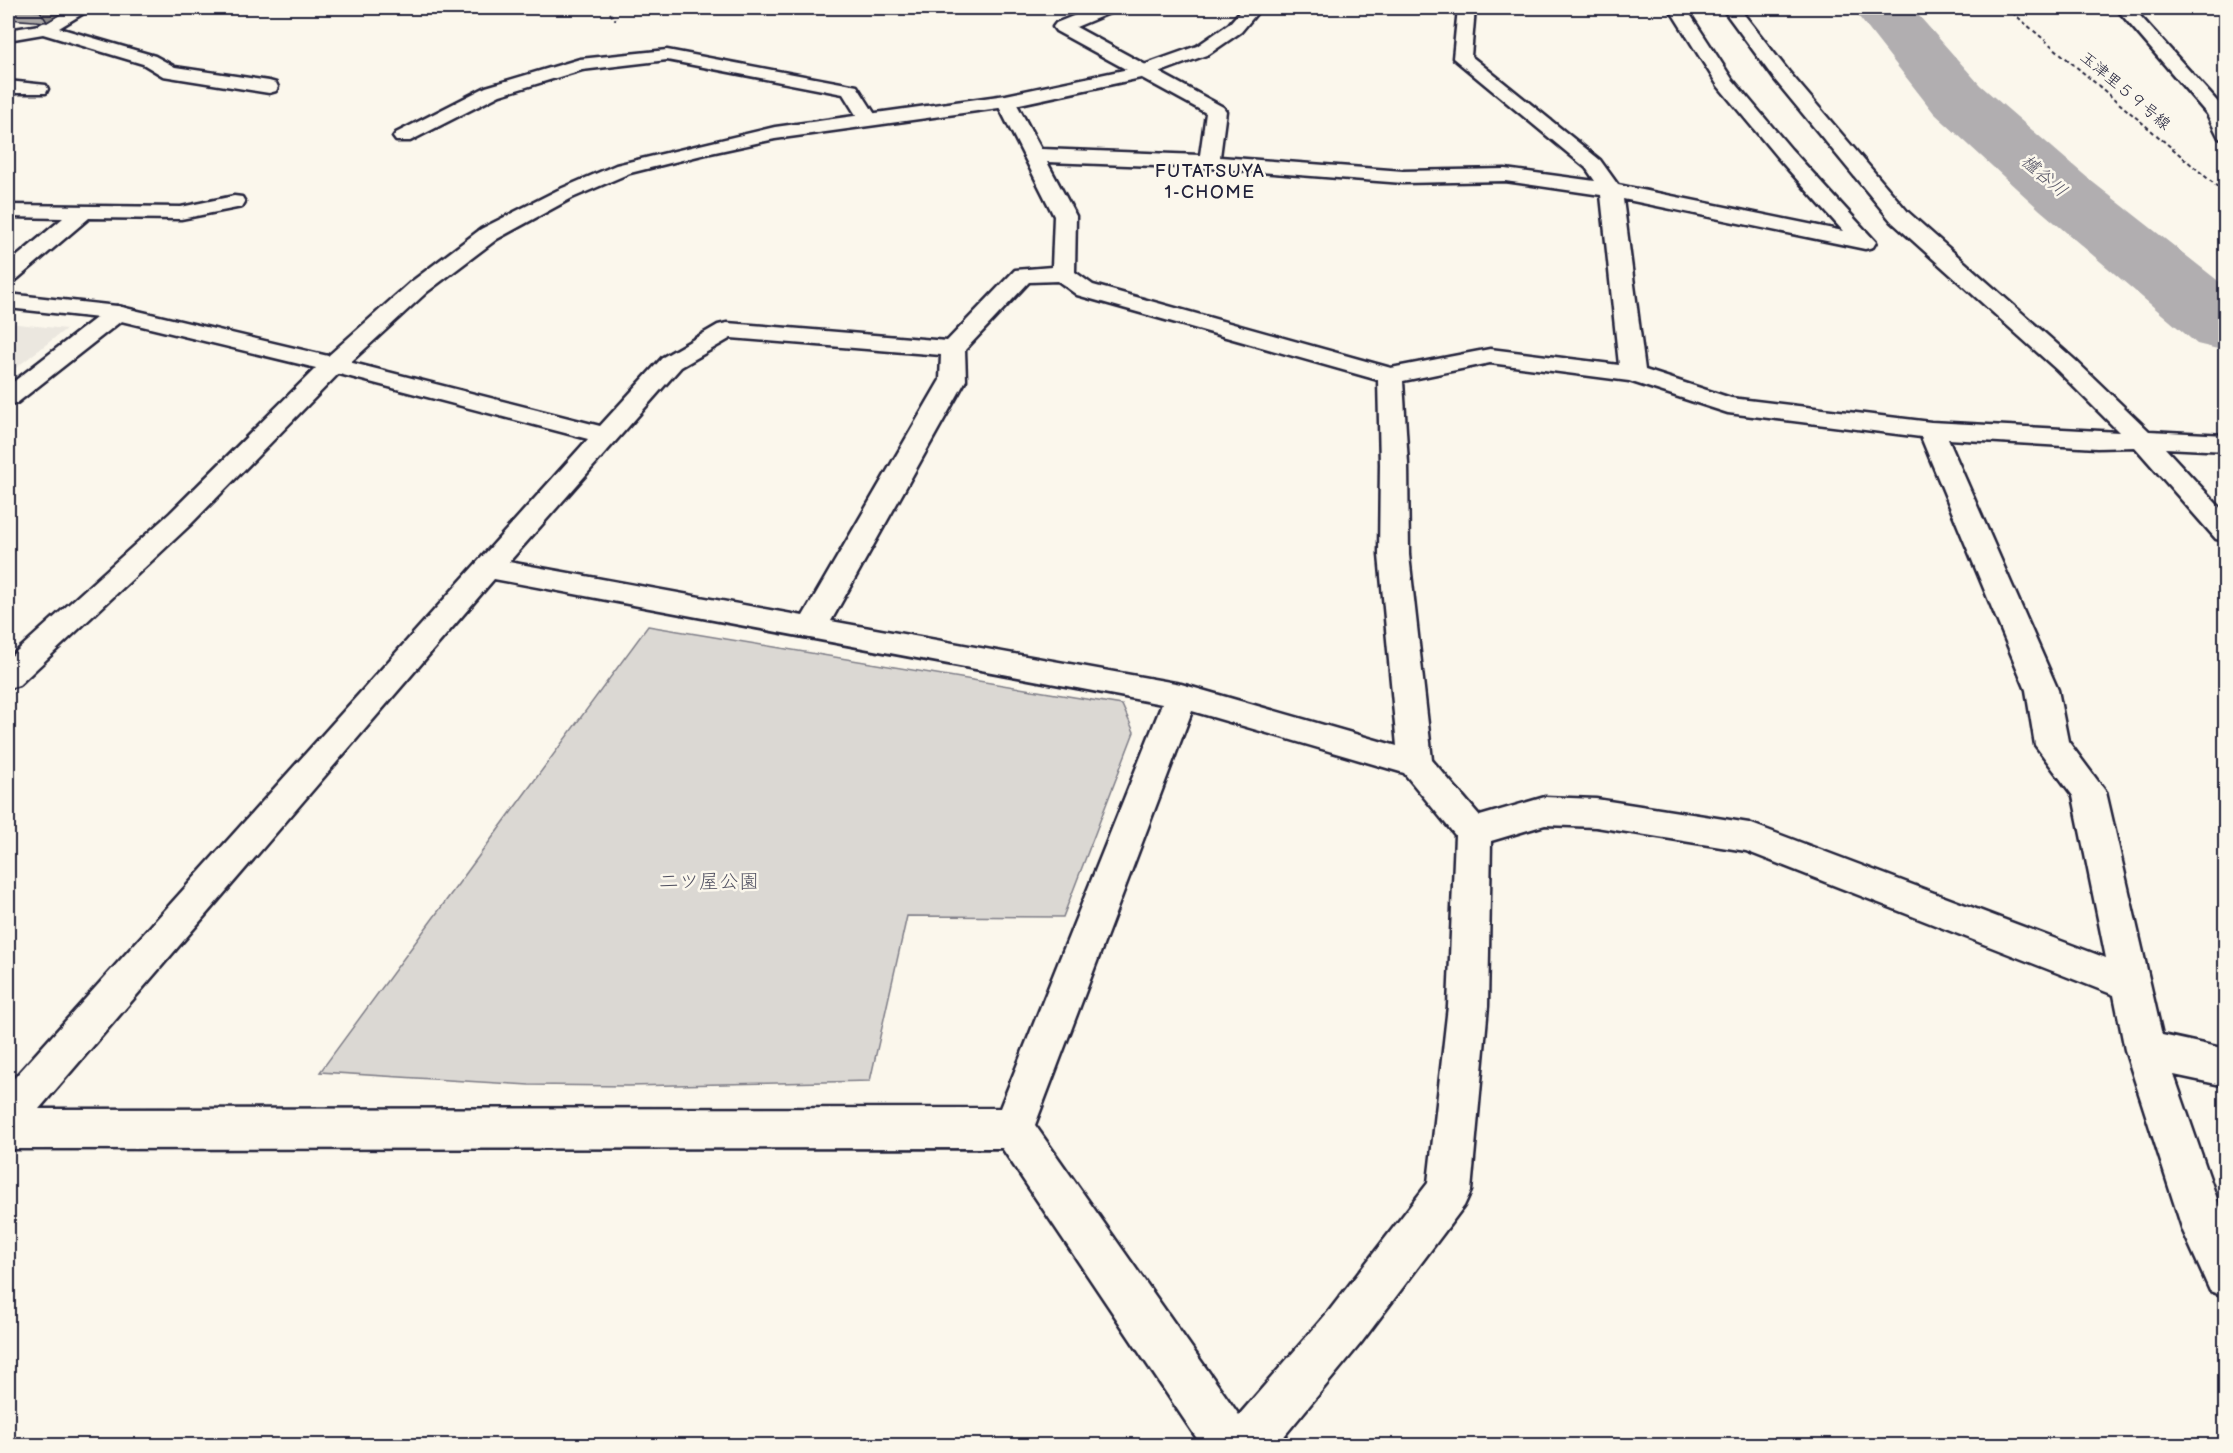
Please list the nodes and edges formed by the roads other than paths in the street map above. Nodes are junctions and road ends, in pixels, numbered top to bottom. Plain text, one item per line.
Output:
1 (83, 8) edge
2 (1106, 8) edge
3 (1252, 8) edge
4 (1467, 8) edge
5 (1678, 8) edge
6 (1731, 8) edge
7 (2124, 8) edge
8 (44, 29) junction
9 (8, 35) edge
10 (1143, 72) junction
11 (8, 87) edge
12 (269, 87) dead end
13 (39, 89) dead end
14 (1006, 101) junction
15 (868, 119) junction
16 (2226, 134) edge
17 (403, 137) dead end
18 (1034, 155) junction
19 (1209, 162) junction
20 (1611, 190) junction
21 (234, 202) dead end
22 (8, 211) edge
23 (84, 212) junction
24 (1063, 274) junction
25 (8, 275) edge
26 (8, 302) edge
27 (117, 313) junction
28 (953, 349) junction
29 (333, 365) junction
30 (1633, 374) junction
31 (1390, 376) junction
32 (8, 398) edge
33 (1931, 430) junction
34 (607, 435) junction
35 (2142, 440) junction
36 (2226, 443) edge
37 (2226, 532) edge
38 (487, 568) junction
39 (811, 628) junction
40 (8, 677) edge
41 (1181, 696) junction
42 (1416, 764) junction
43 (1473, 832) junction
44 (2130, 984) junction
45 (2145, 1050) junction
46 (2226, 1068) edge
47 (8, 1115) edge
48 (1013, 1128) junction
49 (8, 1129) edge
50 (2226, 1275) edge
51 (1231, 1446) edge
52 (1244, 1446) edge

1 - 8 street
2 - 10 street
3 - 10 street
4 - 20 street
5 - 20 street
6 - 35 street
7 - 16 street
8 - 9 street
8 - 12 street
10 - 14 street
10 - 19 street
11 - 13 street
14 - 15 street
14 - 18 street
15 - 17 street
15 - 29 street
18 - 19 street
18 - 24 street
19 - 20 street
20 - 30 street
21 - 23 street
22 - 23 street
23 - 25 street
24 - 28 street
24 - 31 street
26 - 27 street
27 - 29 street
27 - 32 street
28 - 34 street
28 - 39 street
29 - 34 street
29 - 40 street
30 - 31 street
30 - 33 street
31 - 42 street
33 - 35 street
33 - 44 street
34 - 38 street
35 - 36 street
35 - 37 street
38 - 39 street
38 - 47 street
39 - 41 street
41 - 42 street
41 - 48 street
42 - 43 street
43 - 44 street
43 - 52 street
44 - 45 street
45 - 46 street
45 - 50 street
48 - 49 street
48 - 51 street

